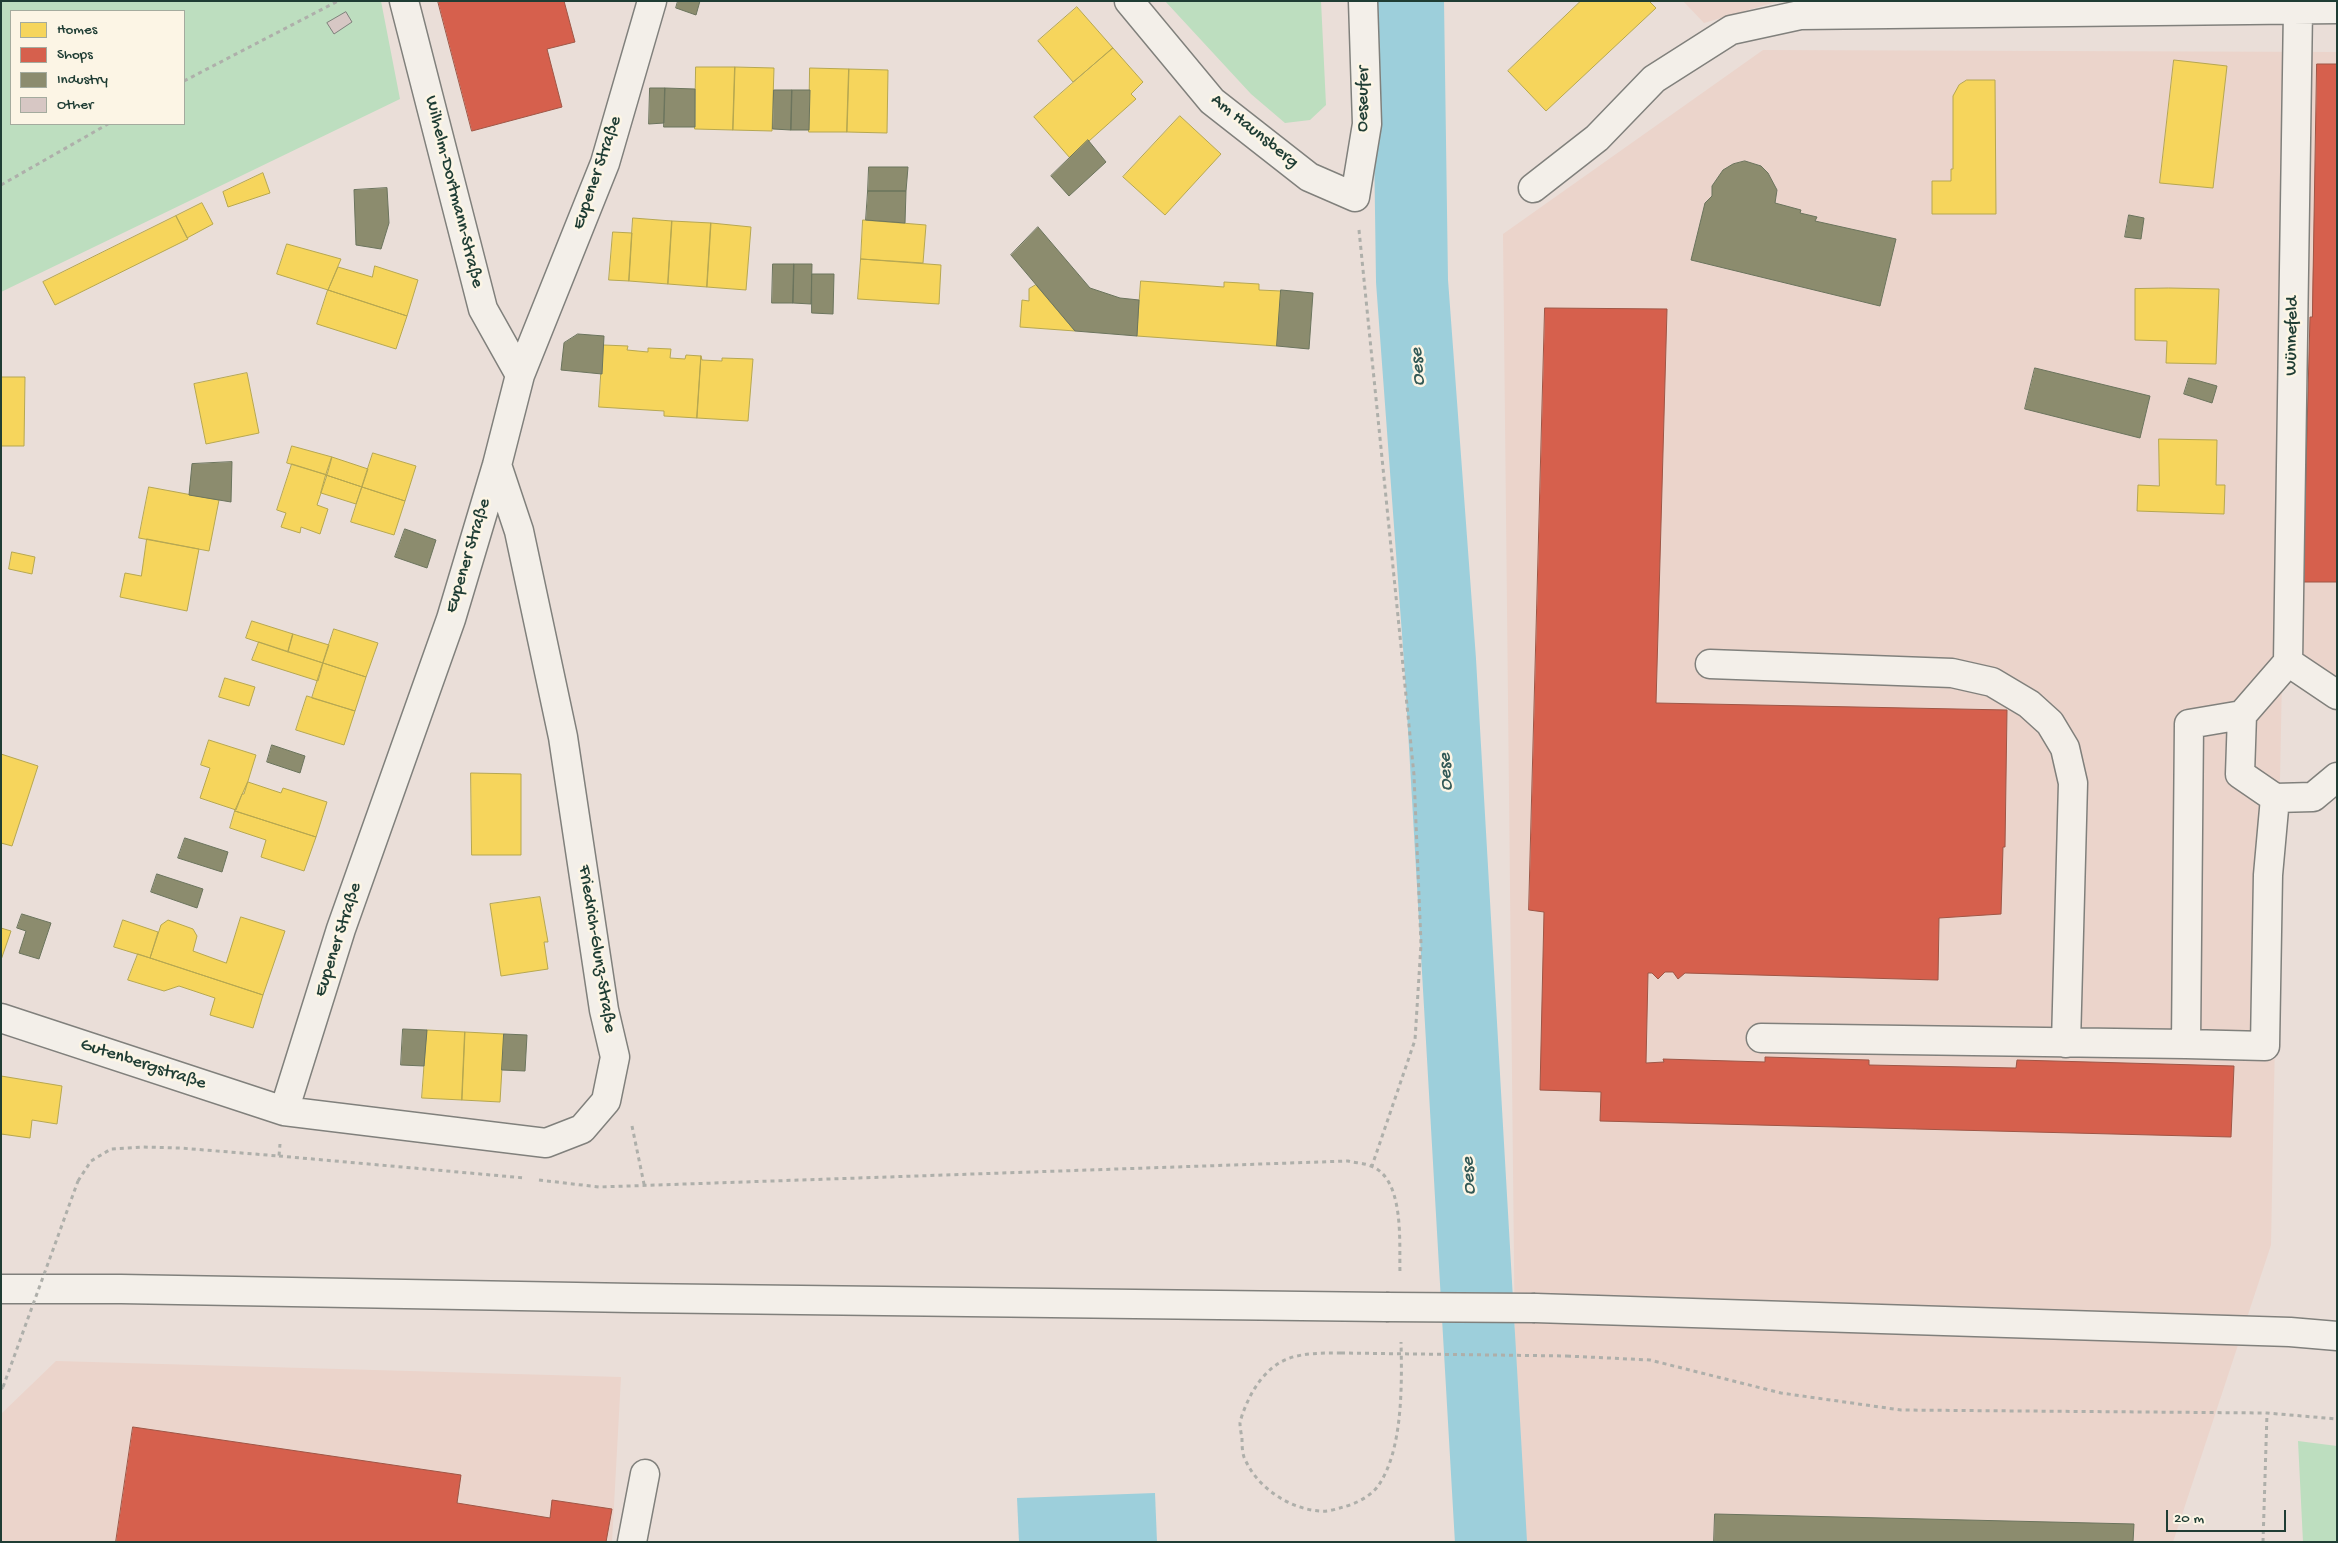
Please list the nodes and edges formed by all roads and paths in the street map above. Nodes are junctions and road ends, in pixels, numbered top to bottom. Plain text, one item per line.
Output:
1 (338, 1) edge
2 (404, 1) edge
3 (652, 1) edge
4 (1129, 1) edge
5 (1364, 1) edge
6 (2148, 6) edge
7 (2337, 9) edge
8 (2298, 10) junction
9 (185, 80) edge
10 (106, 125) edge
11 (1, 185) edge
12 (1533, 188) dead end
13 (1355, 197) junction
14 (520, 375) junction
15 (497, 465) junction
16 (2288, 662) junction
17 (1710, 664) dead end
18 (2337, 695) edge
19 (2242, 715) junction
20 (2337, 777) edge
21 (2275, 798) junction
22 (1, 1018) edge
23 (1760, 1038) dead end
24 (2066, 1043) junction
25 (2186, 1044) junction
26 (606, 1101) junction
27 (284, 1111) junction
28 (279, 1156) junction
29 (1372, 1166) junction
30 (644, 1184) junction
31 (1400, 1274) dead end
32 (1, 1289) edge
33 (1401, 1332) dead end
34 (2337, 1336) edge
35 (2, 1388) edge
36 (2267, 1413) junction
37 (2337, 1419) edge
38 (645, 1474) dead end
39 (632, 1542) edge
40 (2263, 1542) edge

1 - 9 path
2 - 14 street, Wilhelm-Dortmann-Straße
3 - 14 street, Eupener Straße
4 - 13 street, Am Haunsberg
5 - 13 street, Oeseufer
6 - 8 street
6 - 12 street
7 - 8 street
8 - 16 street, Wünnefeld
10 - 11 path
13 - 29 path
14 - 15 street, Eupener Straße
15 - 26 street, Friedrich-Glunz-Straße
15 - 27 street, Eupener Straße
16 - 18 street
16 - 19 street
17 - 24 street
19 - 21 street
19 - 25 street
20 - 21 street
21 - 25 street
22 - 27 street, Gutenbergstraße
23 - 24 street
24 - 25 street
26 - 27 street, Friedrich-Glunz-Straße
26 - 30 path
27 - 28 path
28 - 30 path
28 - 35 path, bridge
29 - 30 path
29 - 31 path
32 - 34 street, bridge
33 - 36 path, bridge
36 - 37 path
36 - 40 path
38 - 39 street

